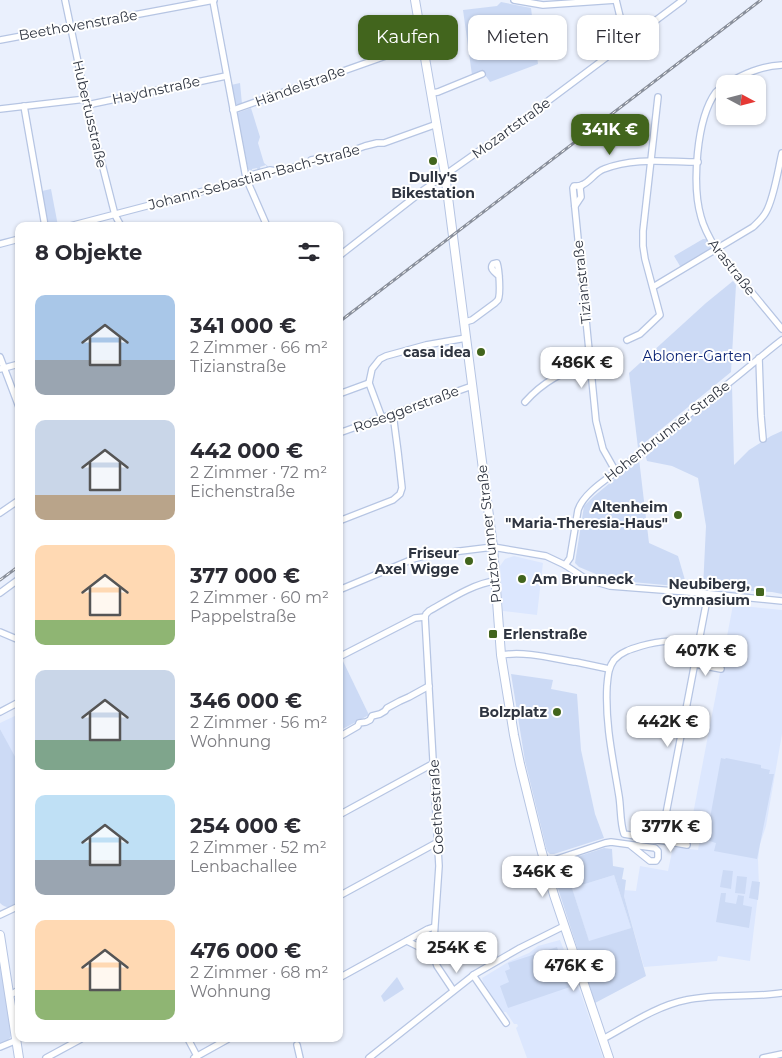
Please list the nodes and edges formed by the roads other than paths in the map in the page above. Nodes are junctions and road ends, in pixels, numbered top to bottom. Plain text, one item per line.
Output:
1 (65, 0) edge
2 (214, 0) edge
3 (415, 0) edge
4 (514, 0) edge
5 (616, 0) edge
6 (683, 0) edge
7 (418, 15) edge
8 (620, 15) edge
9 (659, 18) edge
10 (70, 27) junction
11 (0, 40) edge
12 (374, 60) edge
13 (426, 60) edge
14 (603, 60) edge
15 (782, 65) edge
16 (482, 74) dead end
17 (742, 75) edge
18 (226, 76) junction
19 (432, 93) junction
20 (716, 93) edge
21 (658, 98) dead end
22 (86, 102) junction
23 (24, 106) junction
24 (0, 109) edge
25 (233, 110) junction
26 (437, 124) junction
27 (782, 154) edge
28 (651, 161) junction
29 (698, 162) junction
30 (445, 174) junction
31 (246, 178) junction
32 (115, 215) junction
33 (44, 222) edge
34 (86, 222) edge
35 (119, 222) edge
36 (265, 222) edge
37 (15, 240) edge
38 (0, 244) edge
39 (716, 249) junction
40 (343, 253) edge
41 (499, 276) dead end
42 (652, 287) junction
43 (464, 322) junction
44 (782, 329) edge
45 (466, 338) junction
46 (627, 340) dead end
47 (782, 340) edge
48 (0, 357) edge
49 (759, 358) junction
50 (15, 365) edge
51 (590, 366) junction
52 (2, 369) edge
53 (369, 383) junction
54 (472, 386) junction
55 (343, 393) edge
56 (15, 398) edge
57 (525, 402) dead end
58 (393, 414) junction
59 (382, 418) junction
60 (343, 432) edge
61 (763, 439) dead end
62 (616, 472) junction
63 (15, 503) edge
64 (0, 513) edge
65 (343, 519) edge
66 (492, 547) junction
67 (565, 565) junction
68 (495, 581) junction
69 (15, 582) edge
70 (343, 588) edge
71 (0, 593) edge
72 (708, 594) junction
73 (782, 602) edge
74 (425, 617) junction
75 (0, 632) edge
76 (15, 638) edge
77 (698, 643) junction
78 (343, 655) edge
79 (501, 655) junction
80 (694, 664) junction
81 (609, 669) junction
82 (721, 669) dead end
83 (430, 686) junction
84 (15, 704) edge
85 (0, 712) edge
86 (343, 734) edge
87 (434, 763) junction
88 (343, 813) edge
89 (661, 840) junction
90 (438, 842) junction
91 (630, 845) junction
92 (686, 845) dead end
93 (545, 863) junction
94 (343, 894) edge
95 (15, 908) edge
96 (0, 915) edge
97 (564, 926) junction
98 (434, 927) junction
99 (0, 935) edge
100 (407, 941) junction
101 (433, 954) junction
102 (473, 975) junction
103 (343, 976) edge
104 (453, 990) junction
105 (15, 992) edge
106 (782, 993) edge
107 (10, 995) junction
108 (506, 1022) dead end
109 (15, 1027) edge
110 (603, 1039) junction
111 (15, 1041) edge
112 (17, 1042) edge
113 (75, 1042) edge
114 (189, 1042) edge
115 (222, 1042) edge
116 (297, 1045) dead end
117 (0, 1047) edge
118 (782, 1054) edge
119 (195, 1057) edge
120 (19, 1058) edge
121 (46, 1058) edge
122 (300, 1058) edge
123 (369, 1058) edge
124 (609, 1058) edge
125 (763, 1058) edge

1 - 10 street, Hubertusstraße
2 - 10 street, Beethovenstraße
2 - 18 street
3 - 7 main road, Putzbrunner Straße
4 - 5 street
5 - 8 street
6 - 9 street, Mozartstraße
10 - 11 street, Beethovenstraße
10 - 22 street, Hubertusstraße
12 - 25 street, Händelstraße
13 - 19 main road, Putzbrunner Straße
14 - 30 street, Mozartstraße
15 - 17 street, Arastraße
16 - 19 street
18 - 22 street, Haydnstraße
18 - 25 street
19 - 26 main road, Putzbrunner Straße
20 - 29 street, Arastraße
21 - 28 street
22 - 23 street, Haydnstraße
22 - 32 street, Hubertusstraße
23 - 24 street, Haydnstraße
23 - 33 street
25 - 31 street
26 - 30 main road, Putzbrunner Straße
26 - 31 street, Johann-Sebastian-Bach-Straße
27 - 39 street
28 - 29 street, Tizianstraße
28 - 42 street
28 - 51 street, Tizianstraße
29 - 39 street, Arastraße
30 - 40 street, Mozartstraße
30 - 43 main road, Putzbrunner Straße
31 - 32 street, Johann-Sebastian-Bach-Straße
31 - 36 street
32 - 34 street, Johann-Sebastian-Bach-Straße
32 - 35 street, Hubertusstraße
37 - 38 street
39 - 42 street
39 - 44 street, Arastraße
41 - 43 street
42 - 46 street
43 - 45 main road, Putzbrunner Straße
45 - 53 street
45 - 54 main road, Putzbrunner Straße
47 - 49 street, Hohenbrunner Straße
48 - 52 street
49 - 61 street
49 - 62 street, Hohenbrunner Straße
50 - 52 street
51 - 57 street
51 - 62 street, Tizianstraße
52 - 56 street
53 - 55 street
53 - 59 street
54 - 58 street, Roseggerstraße
54 - 66 main road, Putzbrunner Straße
58 - 59 street, Roseggerstraße
58 - 65 street
59 - 60 street, Roseggerstraße
62 - 67 street, Hohenbrunner Straße
63 - 64 street
66 - 67 street
66 - 68 main road, Putzbrunner Straße
66 - 70 street
67 - 72 street
68 - 74 street
68 - 79 main road, Putzbrunner Straße
69 - 71 street
72 - 73 street
72 - 77 street
74 - 78 street
74 - 83 street, Goethestraße
75 - 76 street
77 - 80 street
77 - 81 street
79 - 81 street
79 - 93 main road, Putzbrunner Straße
80 - 82 street
80 - 89 street
81 - 89 street
83 - 86 street
83 - 87 street, Goethestraße
84 - 85 street
87 - 88 street
87 - 90 street, Goethestraße
89 - 92 street
90 - 94 street
90 - 98 street, Goethestraße
91 - 91 street
91 - 93 street
93 - 97 main road, Putzbrunner Straße
95 - 96 street
97 - 102 street
97 - 110 main road, Putzbrunner Straße
98 - 100 street
98 - 101 street, Goethestraße
99 - 107 main road
100 - 101 street
100 - 103 street
101 - 104 street, Goethestraße
102 - 104 street
102 - 108 street
104 - 123 street
105 - 107 street
106 - 110 street
107 - 109 main road
110 - 124 main road, Putzbrunner Straße
111 - 117 street
112 - 120 main road
113 - 121 street
114 - 119 street
115 - 119 street
116 - 122 street
118 - 125 street

